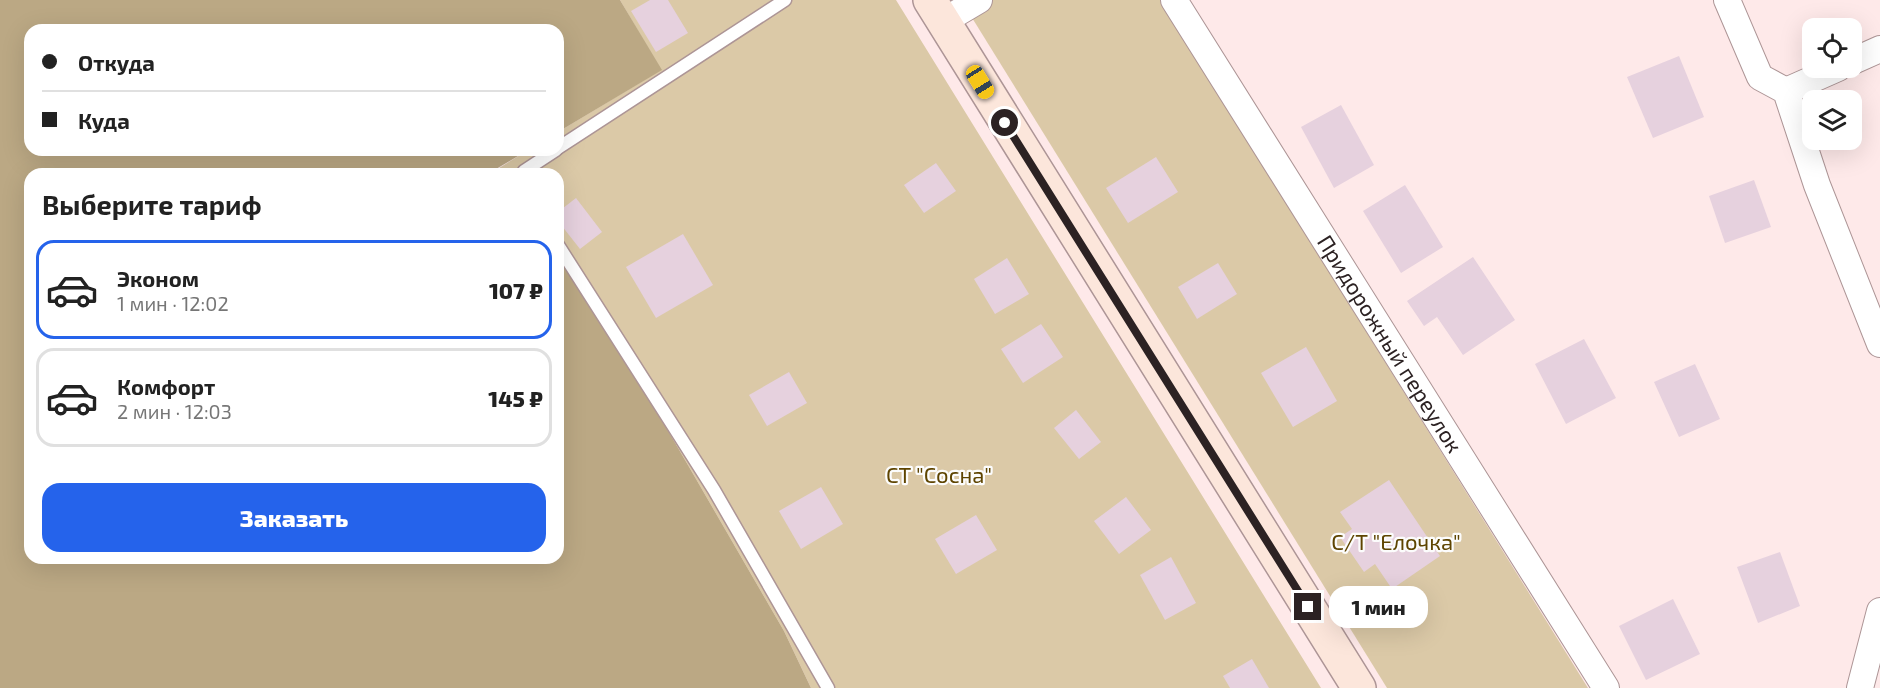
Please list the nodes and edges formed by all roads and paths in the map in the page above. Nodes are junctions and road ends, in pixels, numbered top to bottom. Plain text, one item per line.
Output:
1 (785, 0) edge
2 (979, 0) edge
3 (1174, 0) edge
4 (1727, 0) edge
5 (936, 11) edge
6 (1880, 49) edge
7 (1862, 57) edge
8 (1815, 78) edge
9 (1786, 91) junction
10 (564, 144) edge
11 (546, 156) edge
12 (528, 168) edge
13 (564, 254) edge
14 (1880, 344) edge
15 (1880, 611) edge
16 (828, 688) edge
17 (1359, 688) edge
18 (1606, 688) edge
19 (1860, 688) edge

1 - 10 lane
2 - 5 street
3 - 18 street, Придорожный переулок
4 - 9 street
5 - 17 street
6 - 7 street
8 - 9 street
9 - 14 street
11 - 12 lane
13 - 16 lane
15 - 19 street

